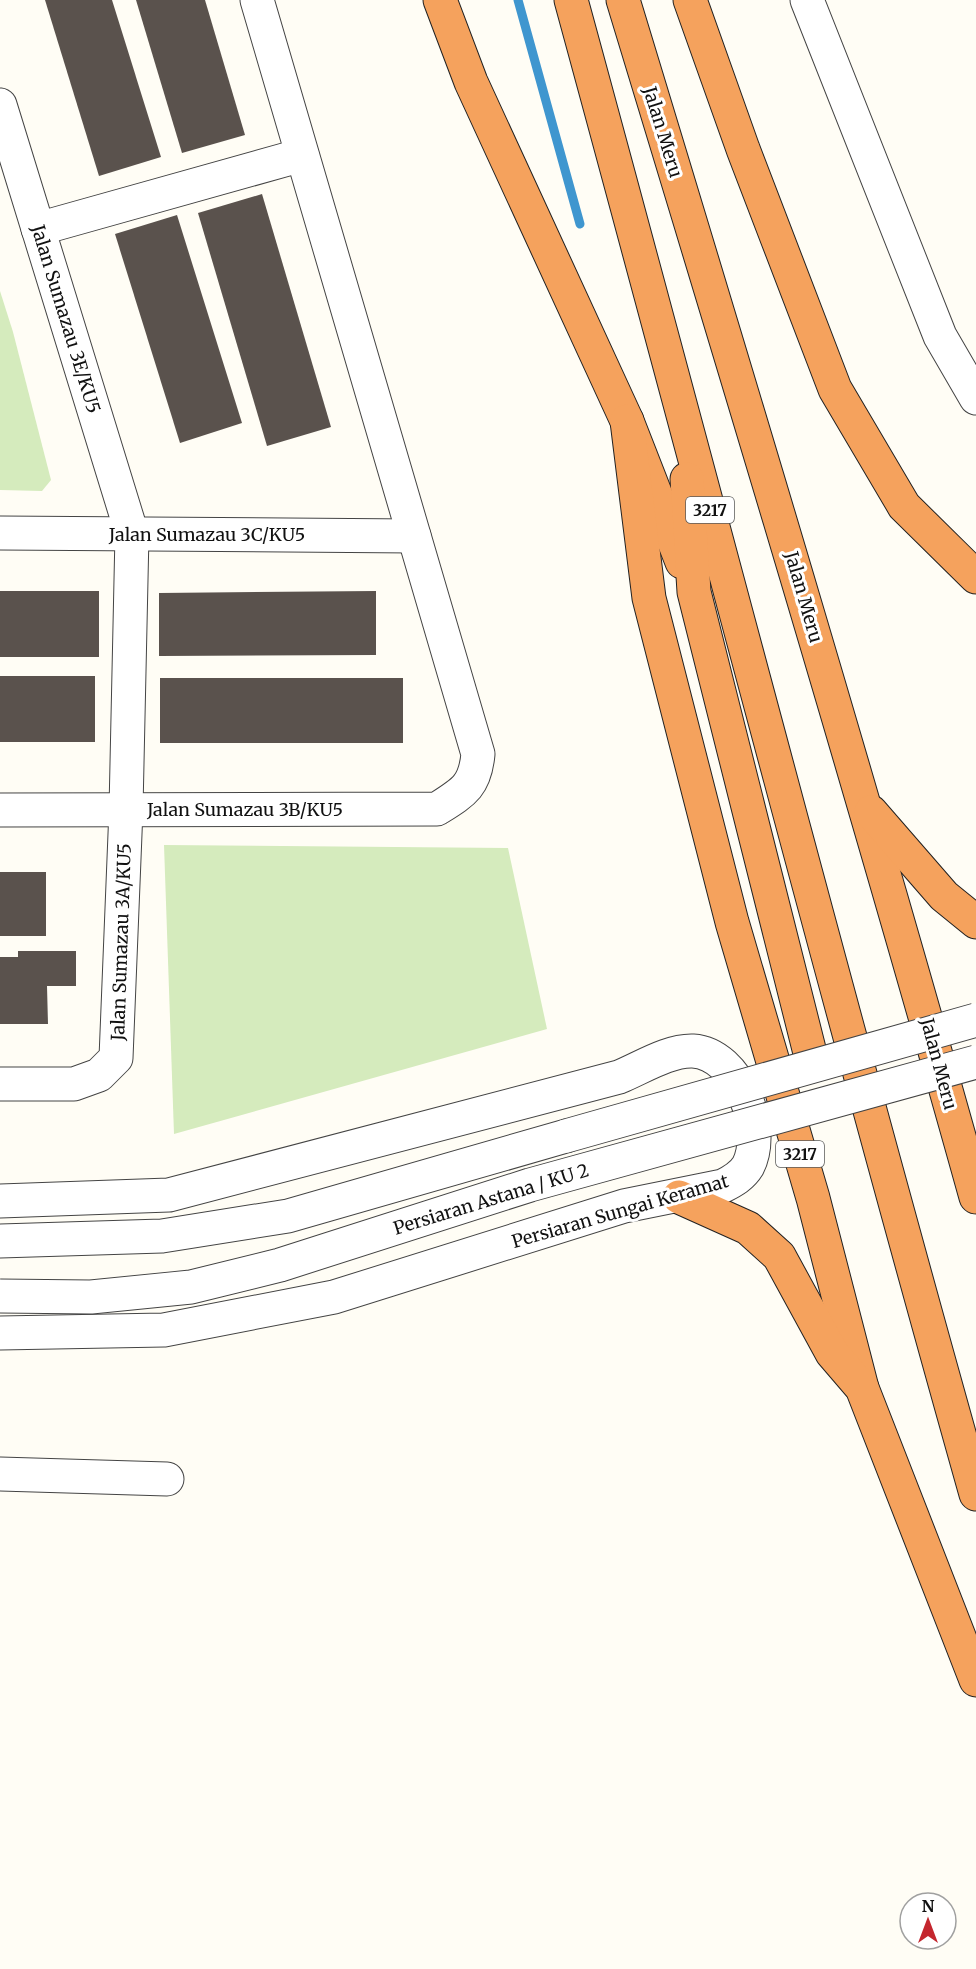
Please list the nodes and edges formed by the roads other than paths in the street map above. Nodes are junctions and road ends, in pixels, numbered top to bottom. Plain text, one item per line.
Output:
1 (257, 0) edge
2 (440, 0) edge
3 (571, 0) edge
4 (623, 0) edge
5 (690, 0) edge
6 (807, 0) edge
7 (0, 105) edge
8 (302, 155) junction
9 (38, 230) junction
10 (976, 398) edge
11 (683, 408) junction
12 (627, 421) junction
13 (0, 533) edge
14 (132, 534) junction
15 (414, 536) junction
16 (976, 577) edge
17 (694, 592) junction
18 (864, 804) junction
19 (126, 809) junction
20 (0, 810) edge
21 (976, 922) edge
22 (976, 1020) edge
23 (976, 1062) edge
24 (813, 1065) junction
25 (0, 1084) edge
26 (824, 1104) junction
27 (679, 1197) junction
28 (976, 1197) edge
29 (0, 1201) edge
30 (0, 1241) edge
31 (0, 1296) edge
32 (0, 1333) edge
33 (862, 1388) junction
34 (0, 1474) edge
35 (167, 1479) dead end
36 (976, 1494) edge
37 (976, 1680) edge

1 - 8 street
2 - 12 highway
3 - 11 highway, 3217
4 - 18 highway, Jalan Meru
5 - 16 highway
6 - 10 street
7 - 9 street, Jalan Sumazau 3E/KU5
8 - 9 street
8 - 15 street
9 - 14 street, Jalan Sumazau 3E/KU5
11 - 17 highway, 3217
11 - 36 highway, 3217
12 - 17 highway
12 - 33 highway, 3217
13 - 14 street, Jalan Sumazau 3C/KU5
14 - 15 street, Jalan Sumazau 3C/KU5
14 - 19 street, Jalan Sumazau 3E/KU5
15 - 19 street, Jalan Sumazau 3B/KU5
17 - 24 highway, 3217
18 - 21 highway
18 - 28 highway, Jalan Meru
19 - 20 street, Jalan Sumazau 3B/KU5
19 - 25 street, Jalan Sumazau 3A/KU5
22 - 24 street, Persiaran Astana / KU 2, bridge
23 - 26 street, Persiaran Astana / KU 2, bridge
24 - 26 street
24 - 30 street, Persiaran Astana / KU 2, bridge
26 - 31 street, Persiaran Astana / KU 2, bridge
27 - 29 street, Persiaran Sungai Keramat
27 - 32 street, Persiaran Sungai Keramat
27 - 33 highway
33 - 37 highway
34 - 35 street

